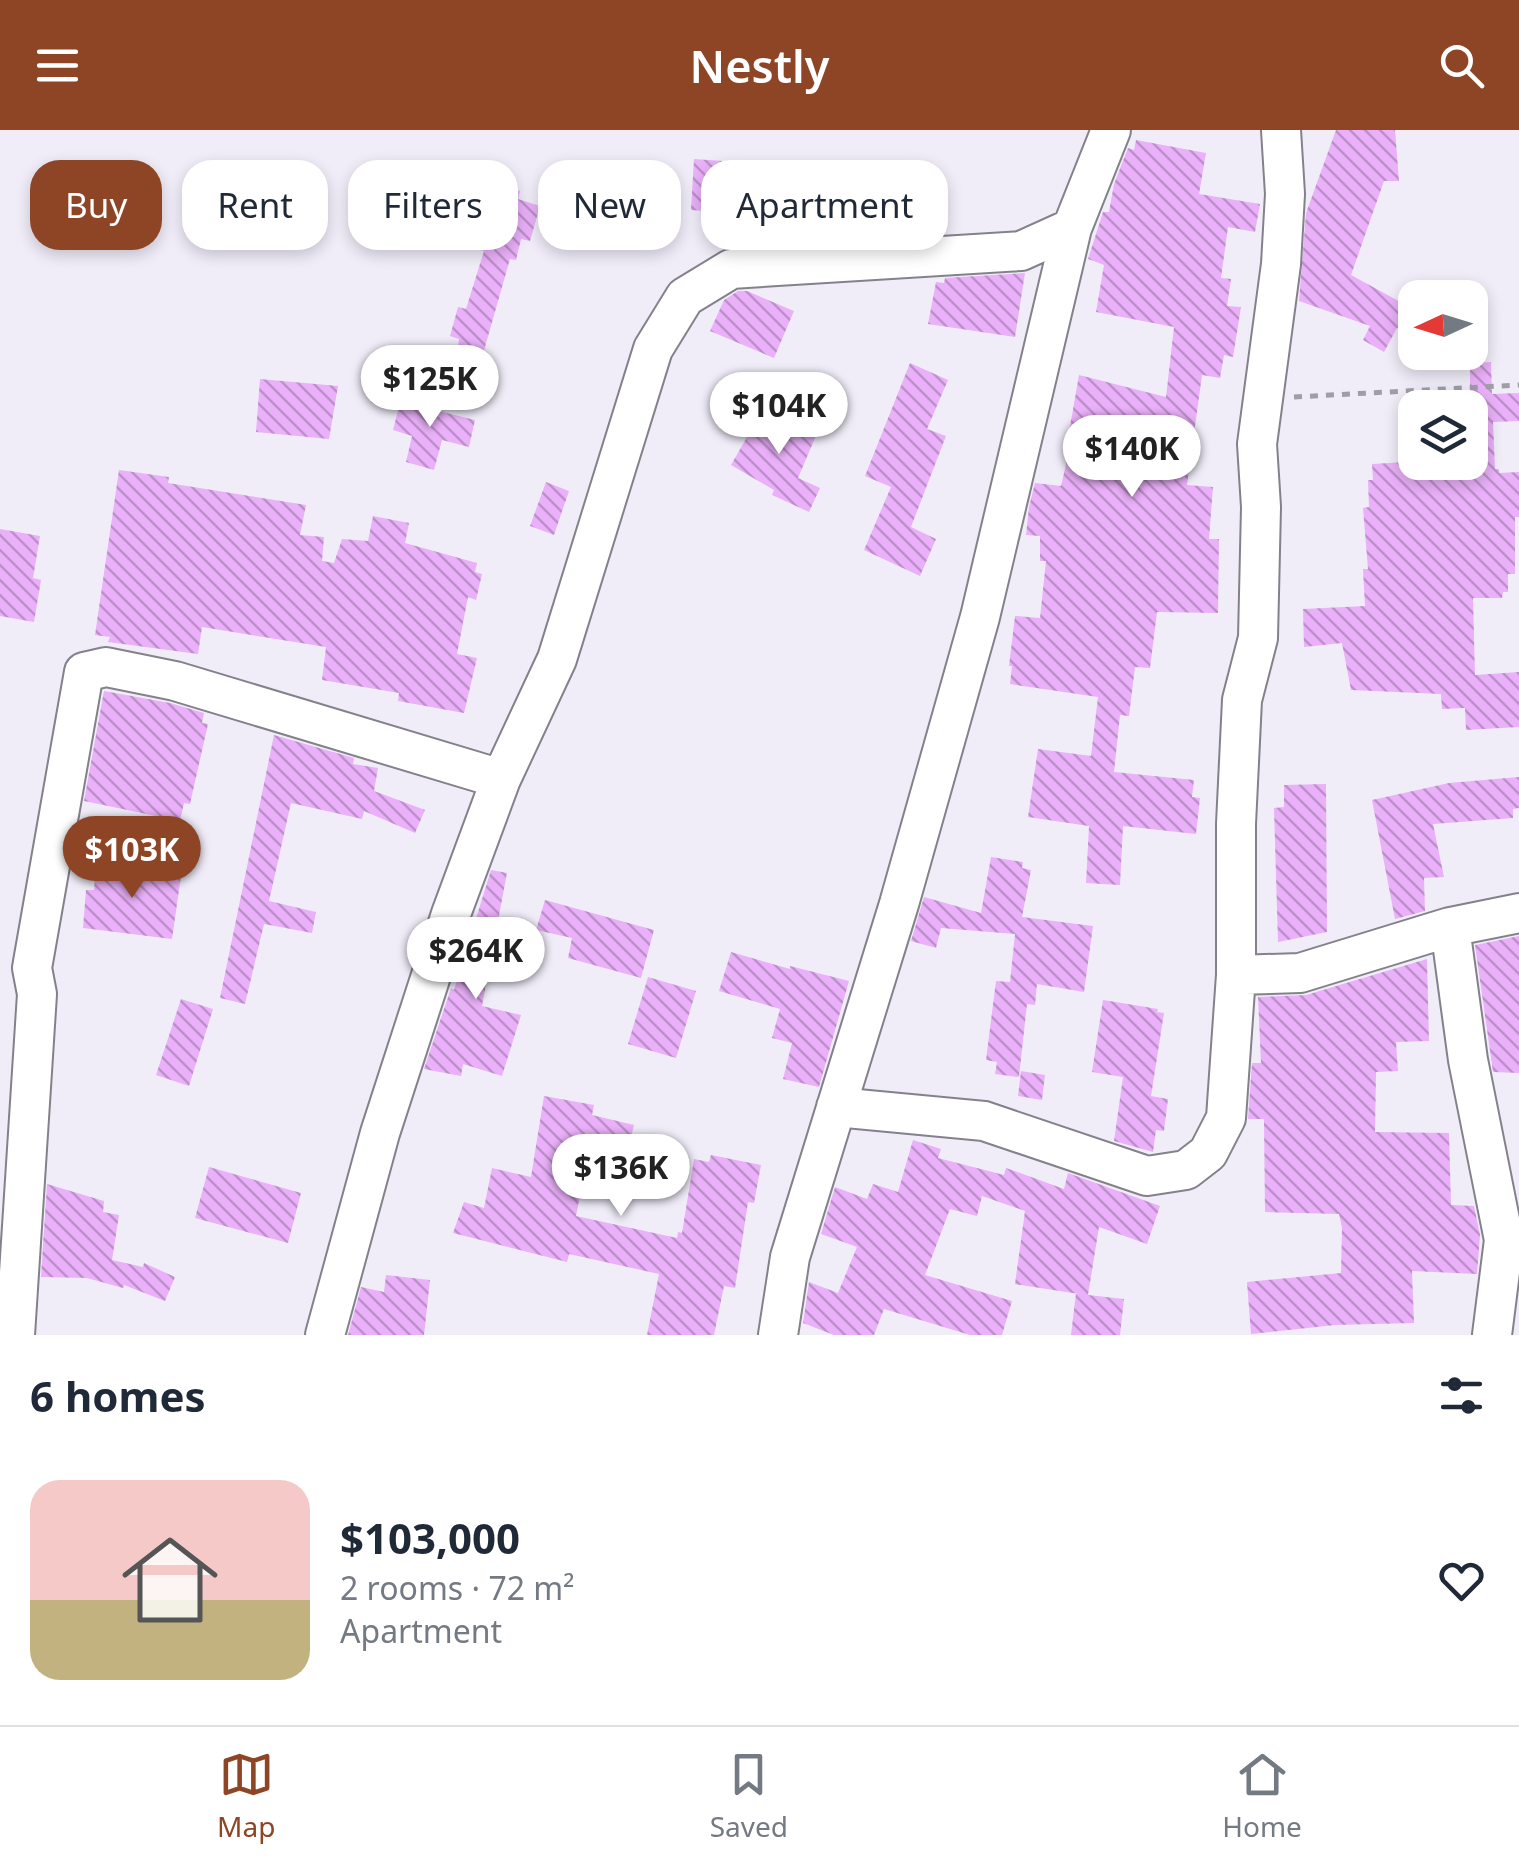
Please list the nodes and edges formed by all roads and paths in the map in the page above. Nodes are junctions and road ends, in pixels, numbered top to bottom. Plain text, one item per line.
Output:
1 (1111, 130) edge
2 (1281, 130) edge
3 (1072, 228) junction
4 (1519, 385) edge
5 (1261, 397) junction
6 (501, 780) junction
7 (1519, 913) edge
8 (1450, 927) junction
9 (1236, 976) junction
10 (836, 1107) junction
11 (16, 1335) edge
12 (325, 1335) edge
13 (778, 1335) edge
14 (1492, 1335) edge

1 - 3 street
2 - 5 street
3 - 6 street
3 - 10 street
4 - 5 path
5 - 9 street
6 - 11 street
6 - 12 street
7 - 8 street
8 - 9 street
8 - 14 street
9 - 10 street
10 - 13 street

